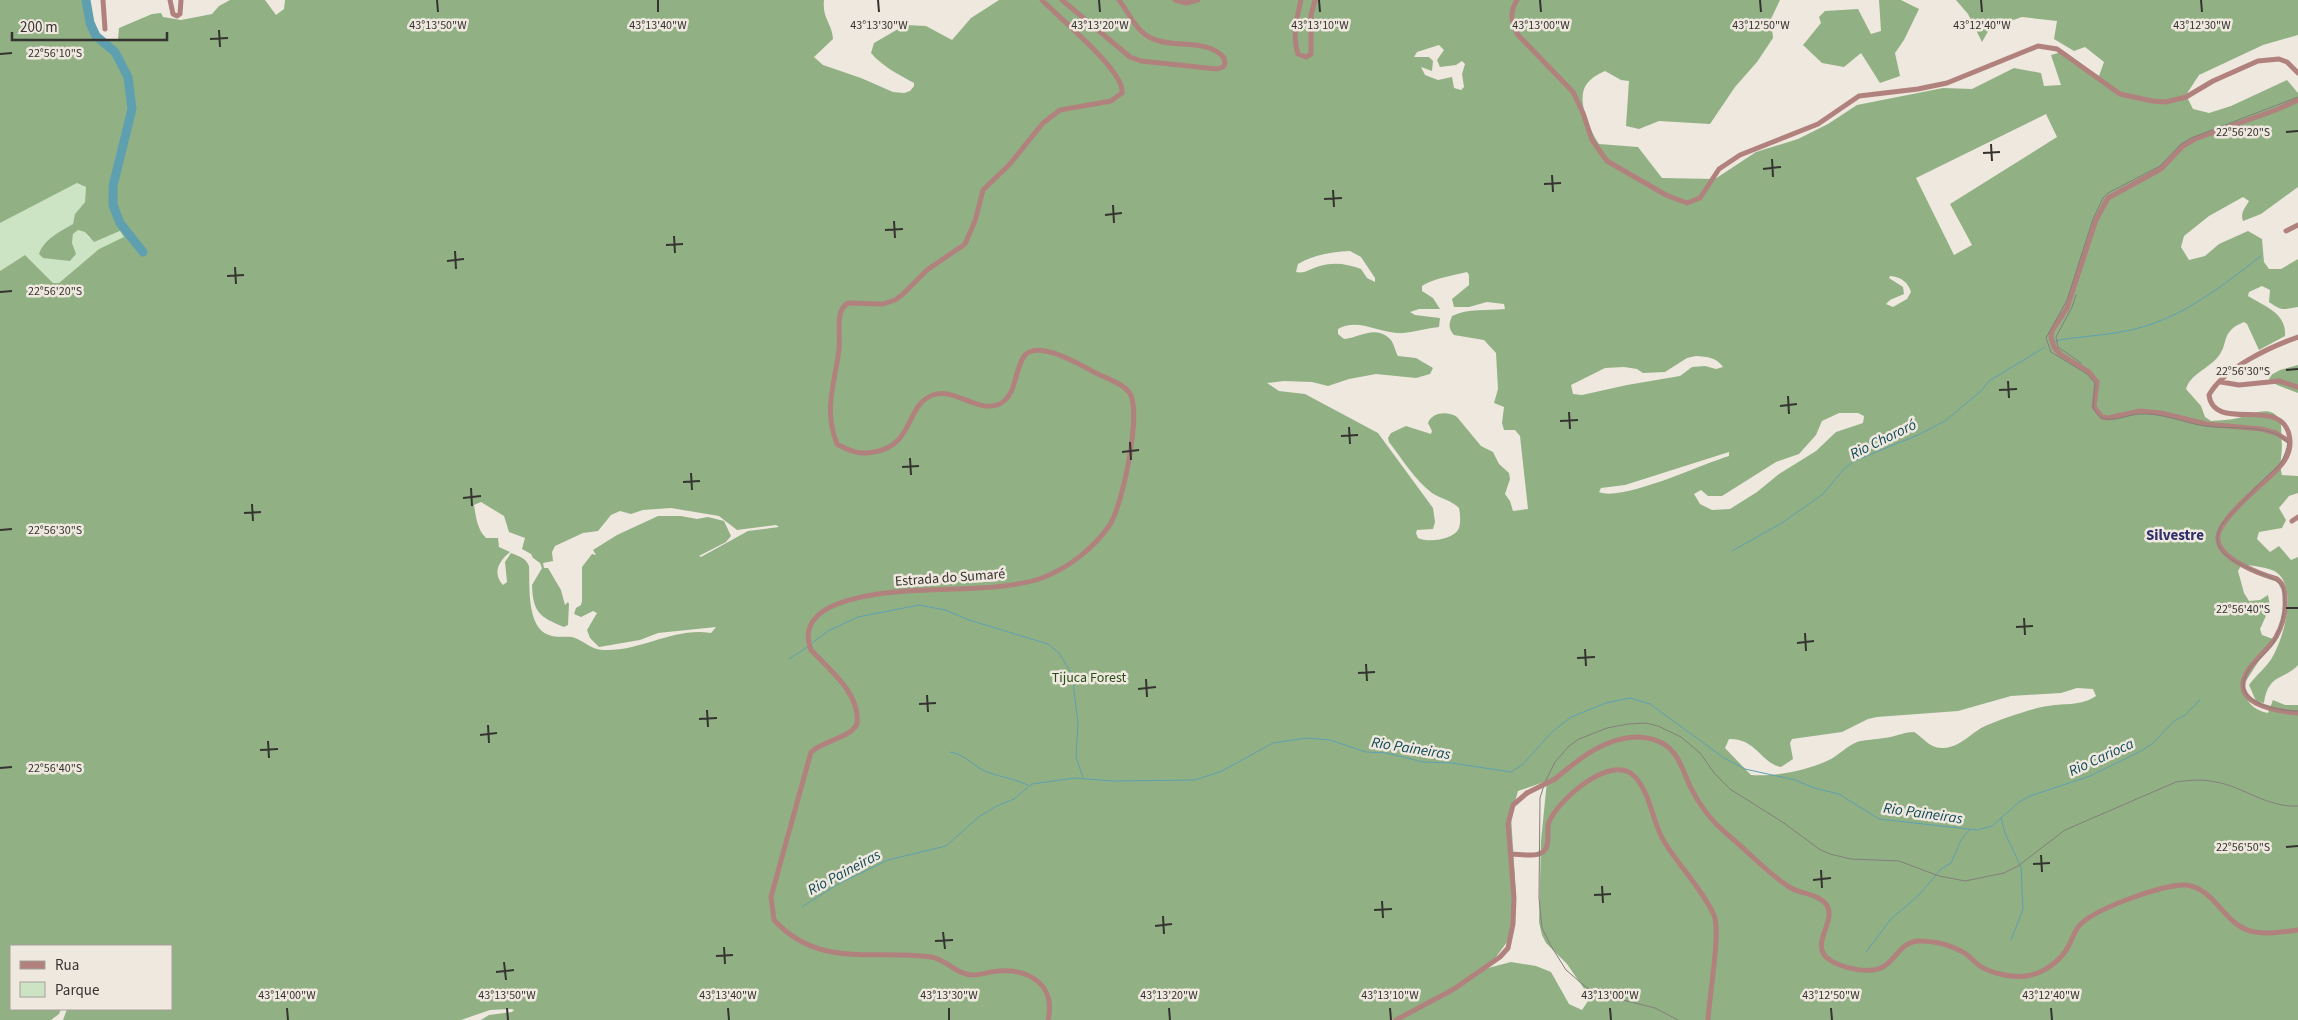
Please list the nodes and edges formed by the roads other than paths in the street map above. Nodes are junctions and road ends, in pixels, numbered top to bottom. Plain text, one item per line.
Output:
1 (103, 0) edge
2 (170, 0) edge
3 (181, 0) edge
4 (1042, 0) edge
5 (1062, 0) edge
6 (1119, 0) edge
7 (1175, 0) edge
8 (1198, 0) edge
9 (1301, 0) edge
10 (1315, 0) edge
11 (1517, 0) edge
12 (105, 29) dead end
13 (2298, 73) edge
14 (2298, 100) edge
15 (2298, 225) edge
16 (2286, 231) dead end
17 (2298, 337) edge
18 (2220, 382) junction
19 (2298, 387) edge
20 (2290, 442) junction
21 (2298, 517) edge
22 (2292, 521) dead end
23 (2298, 713) edge
24 (1511, 854) junction
25 (2298, 930) edge
26 (1048, 1020) edge
27 (1396, 1020) edge
28 (1708, 1020) edge

1 - 12 street
2 - 3 street
4 - 26 street, Estrada do Sumaré
5 - 6 street
7 - 8 street
9 - 10 street
11 - 13 street
14 - 20 street
15 - 16 street
17 - 18 street
18 - 19 street
18 - 20 street
20 - 23 street
21 - 22 street
24 - 25 street, bridge
24 - 27 street
24 - 28 street

